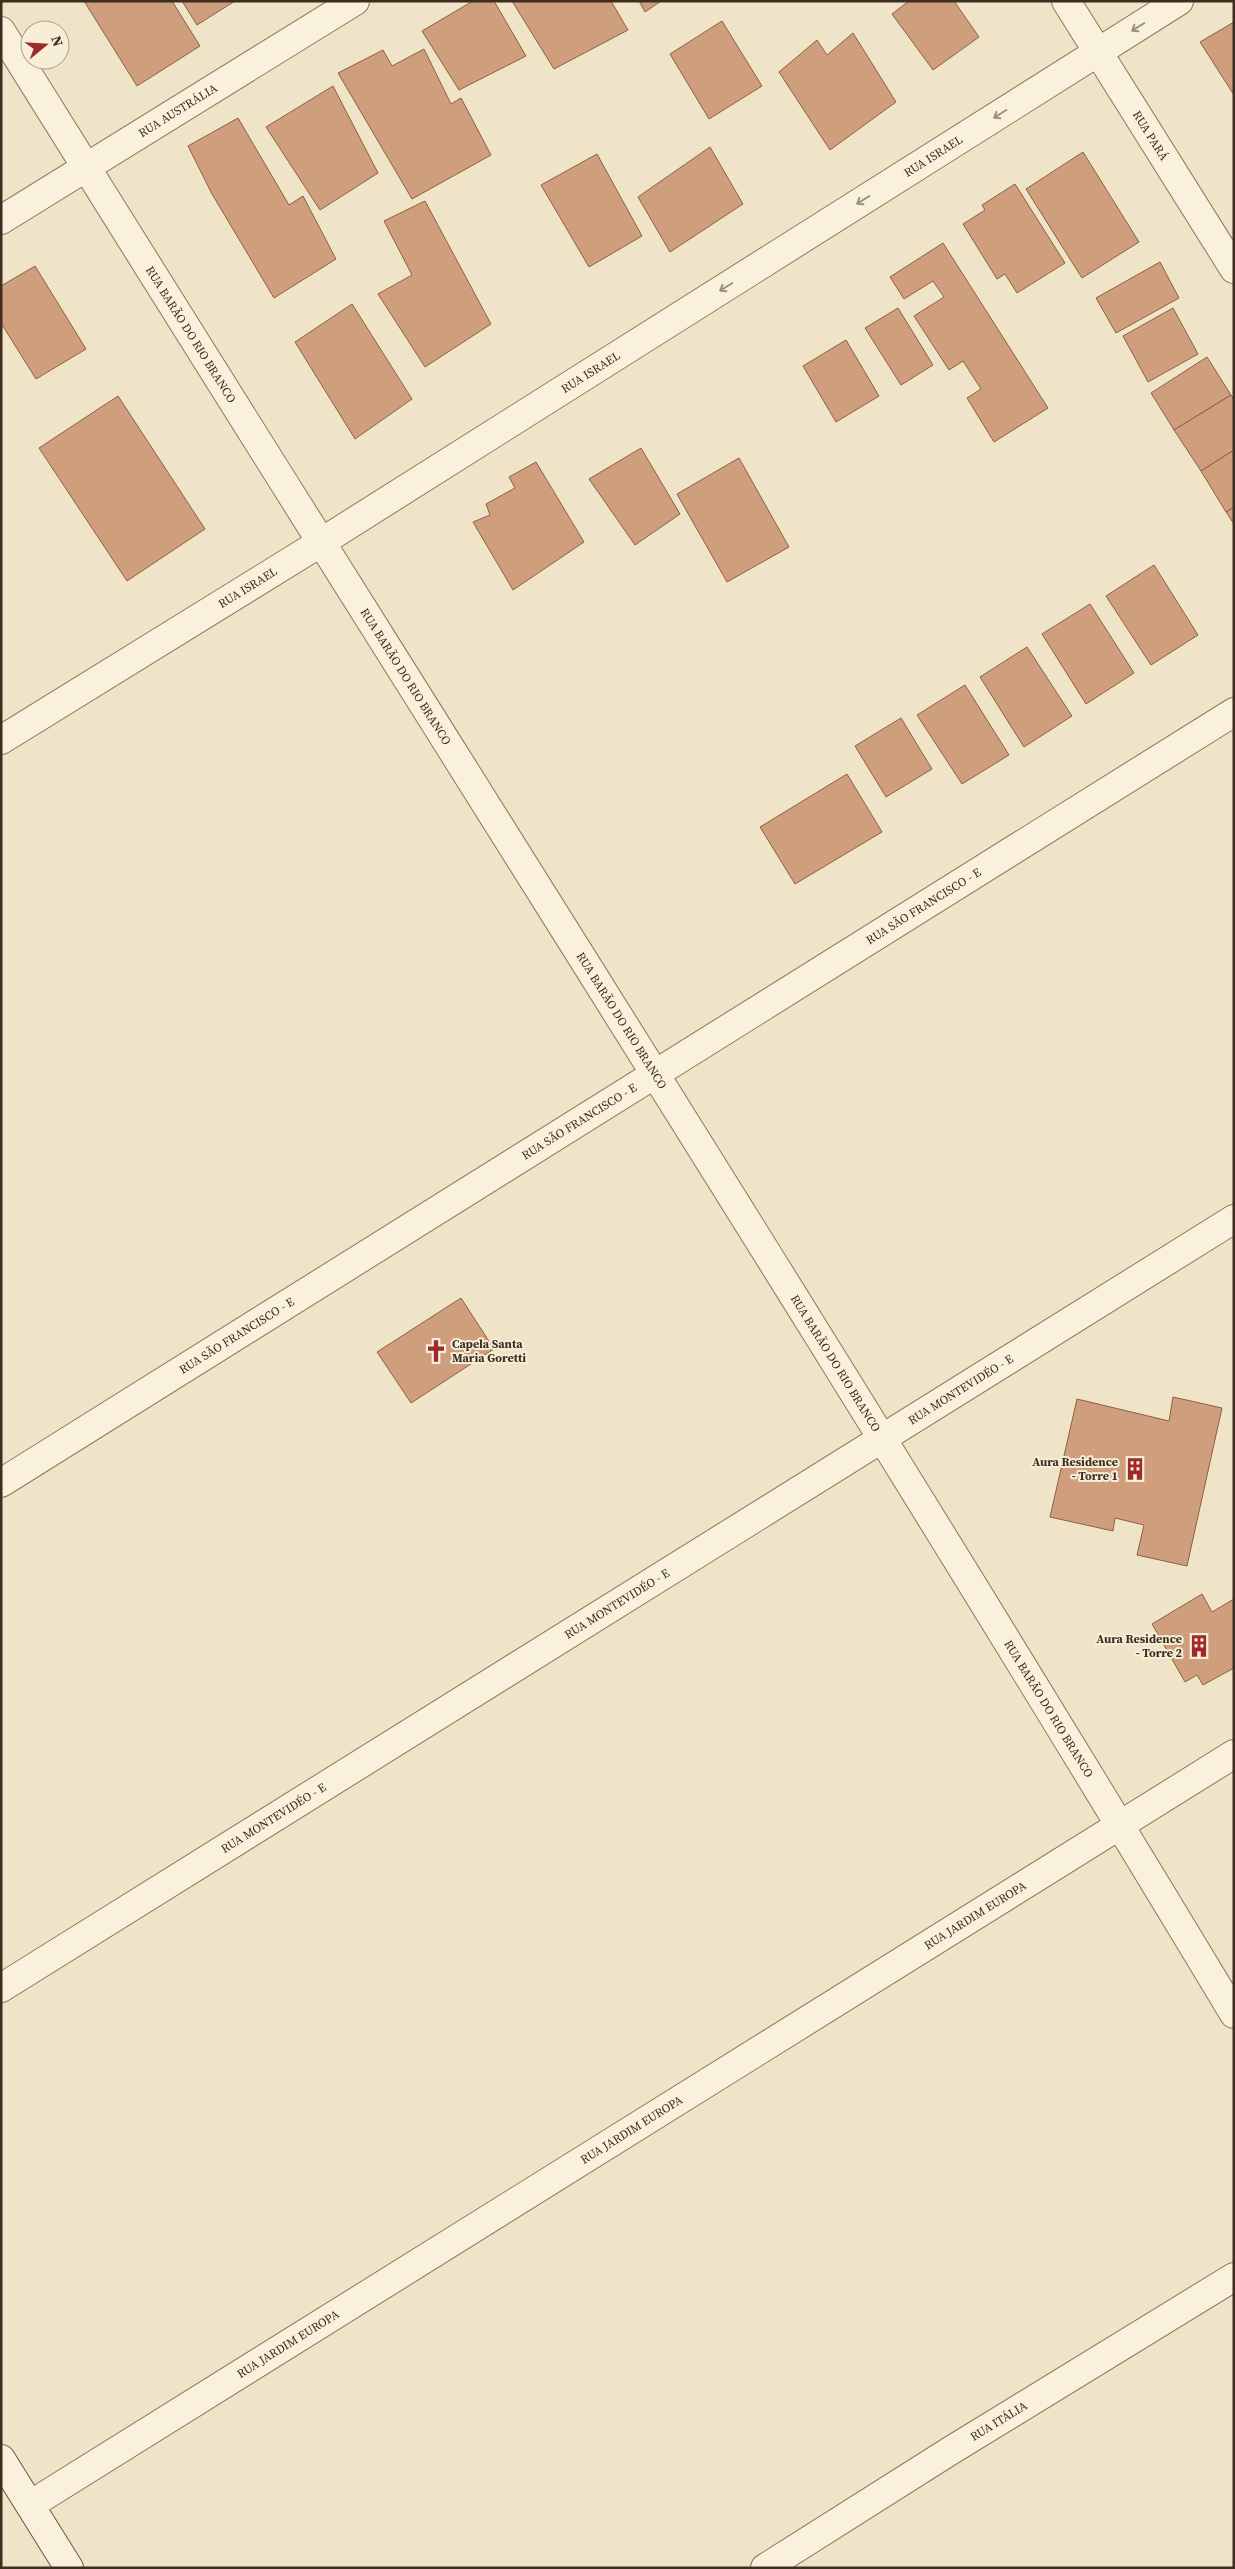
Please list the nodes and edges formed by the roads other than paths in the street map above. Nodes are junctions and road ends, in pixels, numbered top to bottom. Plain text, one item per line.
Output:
1 (355, 1) edge
2 (1066, 1) edge
3 (1179, 1) edge
4 (1, 31) edge
5 (1098, 52) junction
6 (86, 168) junction
7 (1, 220) edge
8 (1234, 269) edge
9 (320, 543) junction
10 (1234, 712) edge
11 (1, 740) edge
12 (654, 1075) junction
13 (1234, 1219) edge
14 (880, 1440) junction
15 (1, 1483) edge
16 (1234, 1754) edge
17 (1120, 1825) junction
18 (1, 1988) edge
19 (1234, 2014) edge
20 (1234, 2277) edge
21 (1, 2460) edge
22 (30, 2504) junction
23 (69, 2568) edge
24 (765, 2568) edge

1 - 6 street, RUA AUSTRÁLIA
2 - 5 street, RUA PARÁ
3 -> 5 street, RUA ISRAEL
4 - 6 street, RUA BARÃO DO RIO BRANCO
5 - 8 street, RUA PARÁ
5 -> 9 street, RUA ISRAEL
6 - 7 street, RUA AUSTRÁLIA
6 - 9 street, RUA BARÃO DO RIO BRANCO
9 - 11 street, RUA ISRAEL
9 - 12 street, RUA BARÃO DO RIO BRANCO
10 - 12 street, RUA SÃO FRANCISCO - E
12 - 14 street, RUA BARÃO DO RIO BRANCO
12 - 15 street, RUA SÃO FRANCISCO - E
13 - 14 street, RUA MONTEVIDÉO - E
14 - 17 street, RUA BARÃO DO RIO BRANCO
14 - 18 street, RUA MONTEVIDÉO - E
16 - 17 street, RUA JARDIM EUROPA
17 - 19 street, RUA BARÃO DO RIO BRANCO
17 - 22 street, RUA JARDIM EUROPA
20 - 24 street, RUA ITÁLIA
21 - 22 street
22 - 23 street

